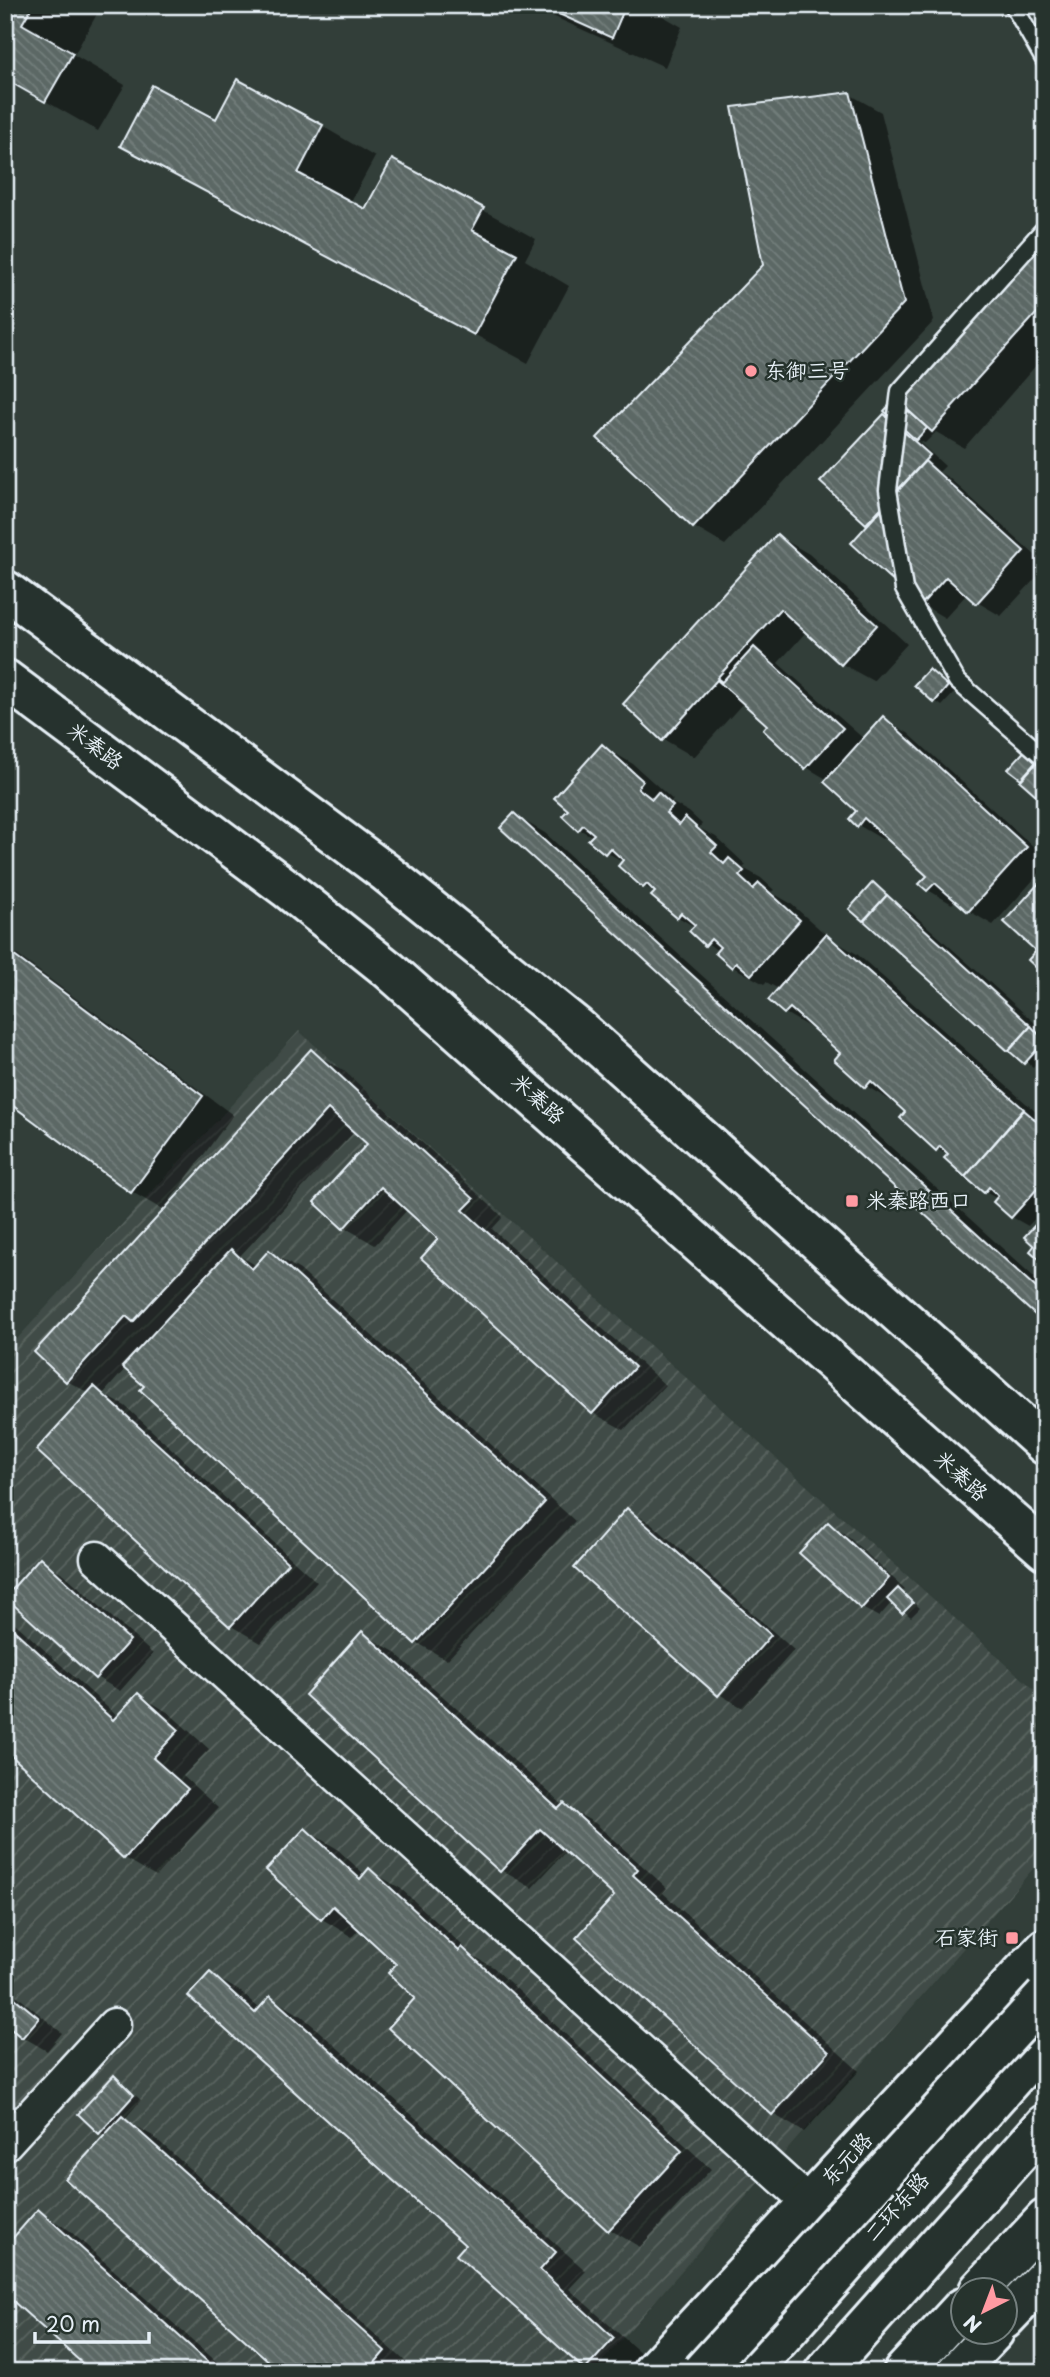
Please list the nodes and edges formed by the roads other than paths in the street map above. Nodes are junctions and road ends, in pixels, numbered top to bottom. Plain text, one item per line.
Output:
1 (1013, 5) edge
2 (1045, 61) edge
3 (1045, 228) edge
4 (5, 590) edge
5 (5, 679) edge
6 (1045, 758) edge
7 (1045, 1445) edge
8 (1045, 1550) edge
9 (97, 1558) dead end
10 (1045, 1948) edge
11 (1045, 1996) edge
12 (114, 2025) dead end
13 (1045, 2042) edge
14 (1045, 2124) edge
15 (5, 2144) edge
16 (808, 2202) junction
17 (1045, 2219) edge
18 (992, 2276) edge
19 (1045, 2277) edge
20 (1018, 2305) edge
21 (948, 2323) edge
22 (981, 2346) edge
23 (652, 2372) edge
24 (701, 2372) edge
25 (750, 2372) edge
26 (824, 2372) edge
27 (903, 2372) edge
28 (956, 2372) edge

1 - 2 lane
3 - 6 lane
4 - 7 main road
5 - 8 main road, 米秦路
9 - 16 street
10 - 16 main road, 东元路
11 - 24 main road, bridge
12 - 15 street
13 - 25 main road, 二环东路
14 - 26 main road
16 - 23 main road, 东元路
17 - 18 main road
19 - 20 main road
21 - 27 main road
22 - 28 main road

